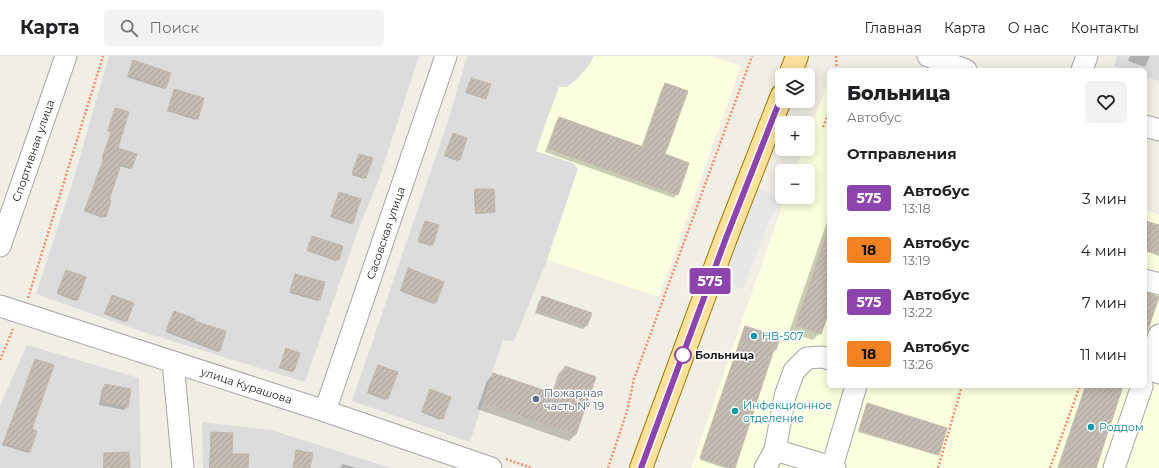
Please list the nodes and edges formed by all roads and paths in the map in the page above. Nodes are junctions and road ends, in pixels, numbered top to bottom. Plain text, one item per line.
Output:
1 (66, 56) edge
2 (104, 56) edge
3 (446, 56) edge
4 (752, 56) edge
5 (797, 56) edge
6 (836, 56) edge
7 (928, 56) edge
8 (1087, 56) edge
9 (793, 68) edge
10 (838, 68) edge
11 (961, 68) edge
12 (1083, 68) edge
13 (777, 108) edge
14 (827, 117) edge
15 (823, 127) dead end
16 (1147, 127) edge
17 (1159, 130) edge
18 (0, 246) edge
19 (1147, 281) edge
20 (1159, 284) edge
21 (0, 306) edge
22 (23, 313) junction
23 (827, 344) edge
24 (1158, 344) edge
25 (807, 358) junction
26 (827, 358) edge
27 (0, 360) edge
28 (173, 362) junction
29 (1148, 375) edge
30 (855, 388) edge
31 (961, 388) edge
32 (1079, 388) edge
33 (1143, 388) edge
34 (325, 411) junction
35 (775, 450) junction
36 (183, 468) edge
37 (491, 468) edge
38 (608, 468) edge
39 (641, 468) edge
40 (765, 468) edge
41 (834, 468) edge
42 (938, 468) edge
43 (1050, 468) edge
44 (1114, 468) edge

1 - 18 street, Спортивная улица
2 - 22 path
3 - 34 street, Сасовская улица
4 - 38 path
5 - 9 main road
6 - 10 path
7 - 11 street
8 - 12 street
13 - 39 main road
14 - 15 path
16 - 17 street
19 - 20 street
21 - 22 street, улица Курашова
22 - 27 path
22 - 28 street, улица Курашова
23 - 25 street
24 - 29 street
25 - 26 street
25 - 35 street
28 - 34 street, улица Курашова
28 - 36 street
30 - 41 street
31 - 42 path
32 - 43 path
33 - 44 street
34 - 37 street, улица Курашова
35 - 40 street
35 - 41 street

